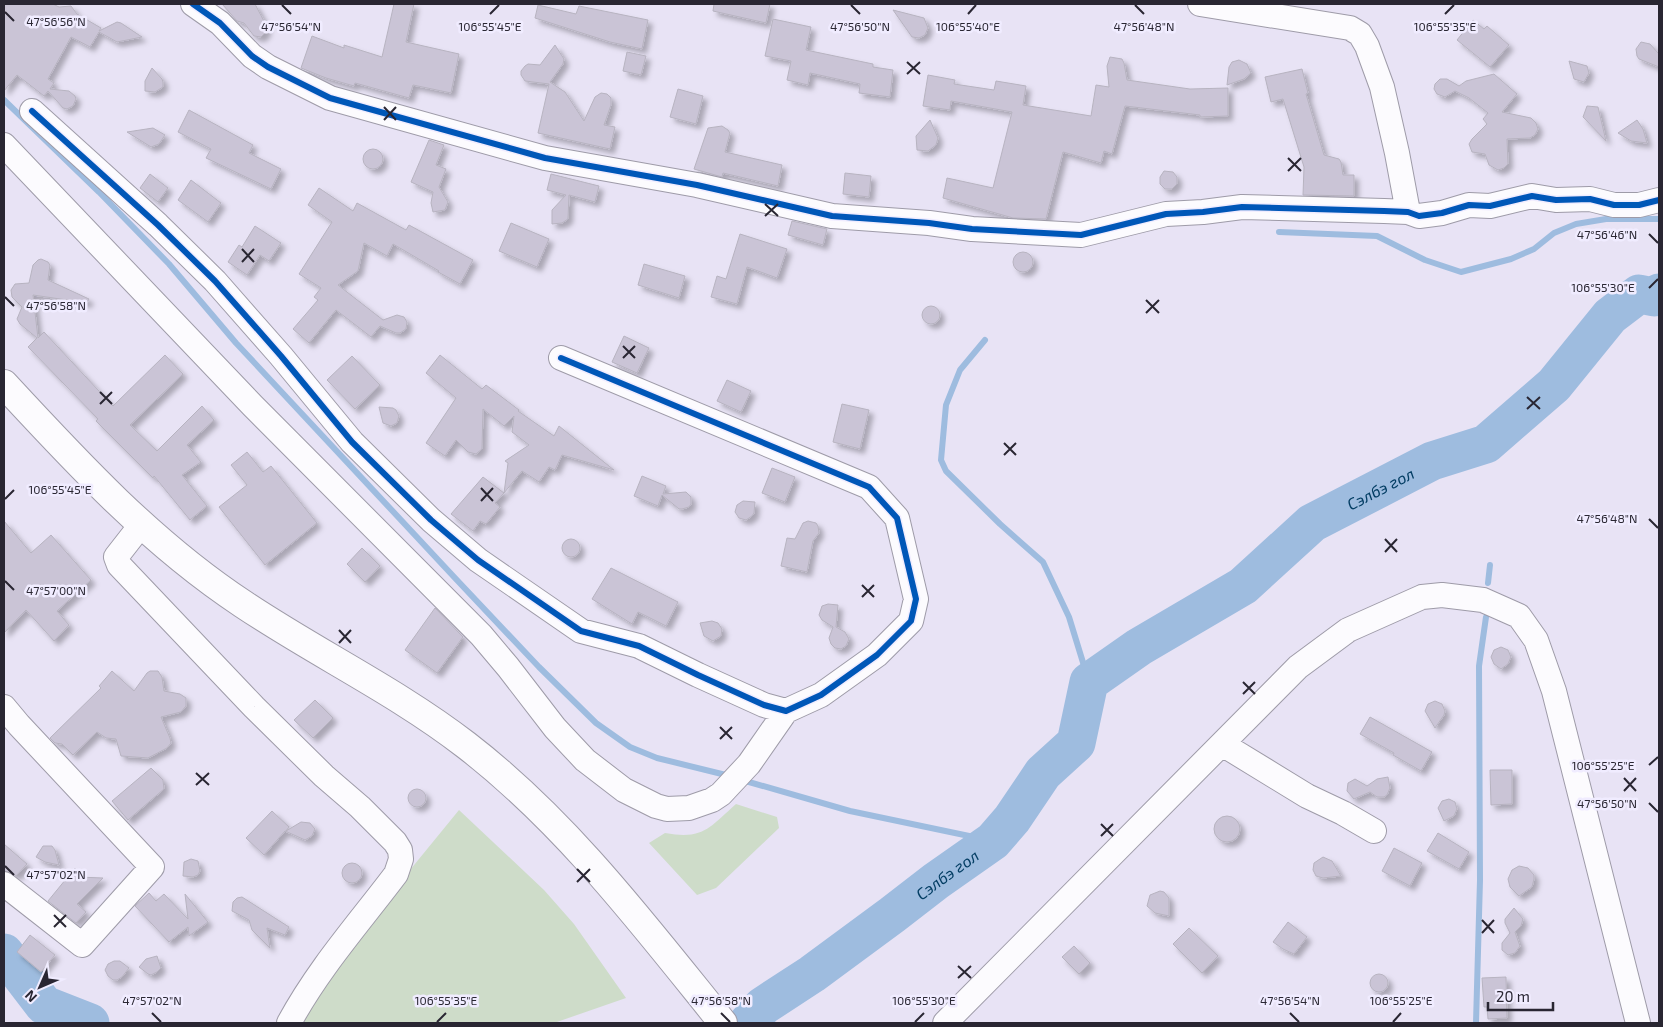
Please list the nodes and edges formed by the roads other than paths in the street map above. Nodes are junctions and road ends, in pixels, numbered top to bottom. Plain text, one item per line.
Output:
1 (193, 4) edge
2 (1200, 4) edge
3 (32, 111) dead end
4 (4, 145) edge
5 (1659, 200) edge
6 (1408, 212) junction
7 (561, 358) dead end
8 (4, 384) edge
9 (141, 525) junction
10 (4, 708) edge
11 (786, 711) junction
12 (1222, 744) junction
13 (1374, 832) dead end
14 (4, 884) edge
15 (288, 1023) edge
16 (723, 1023) edge
17 (945, 1023) edge
18 (1638, 1023) edge

1 - 6 street
2 - 6 street
3 - 11 street
4 - 11 street
5 - 6 street
7 - 11 street
8 - 9 main road
9 - 15 street
9 - 16 main road
10 - 14 street
12 - 13 street
12 - 17 street
12 - 18 street

